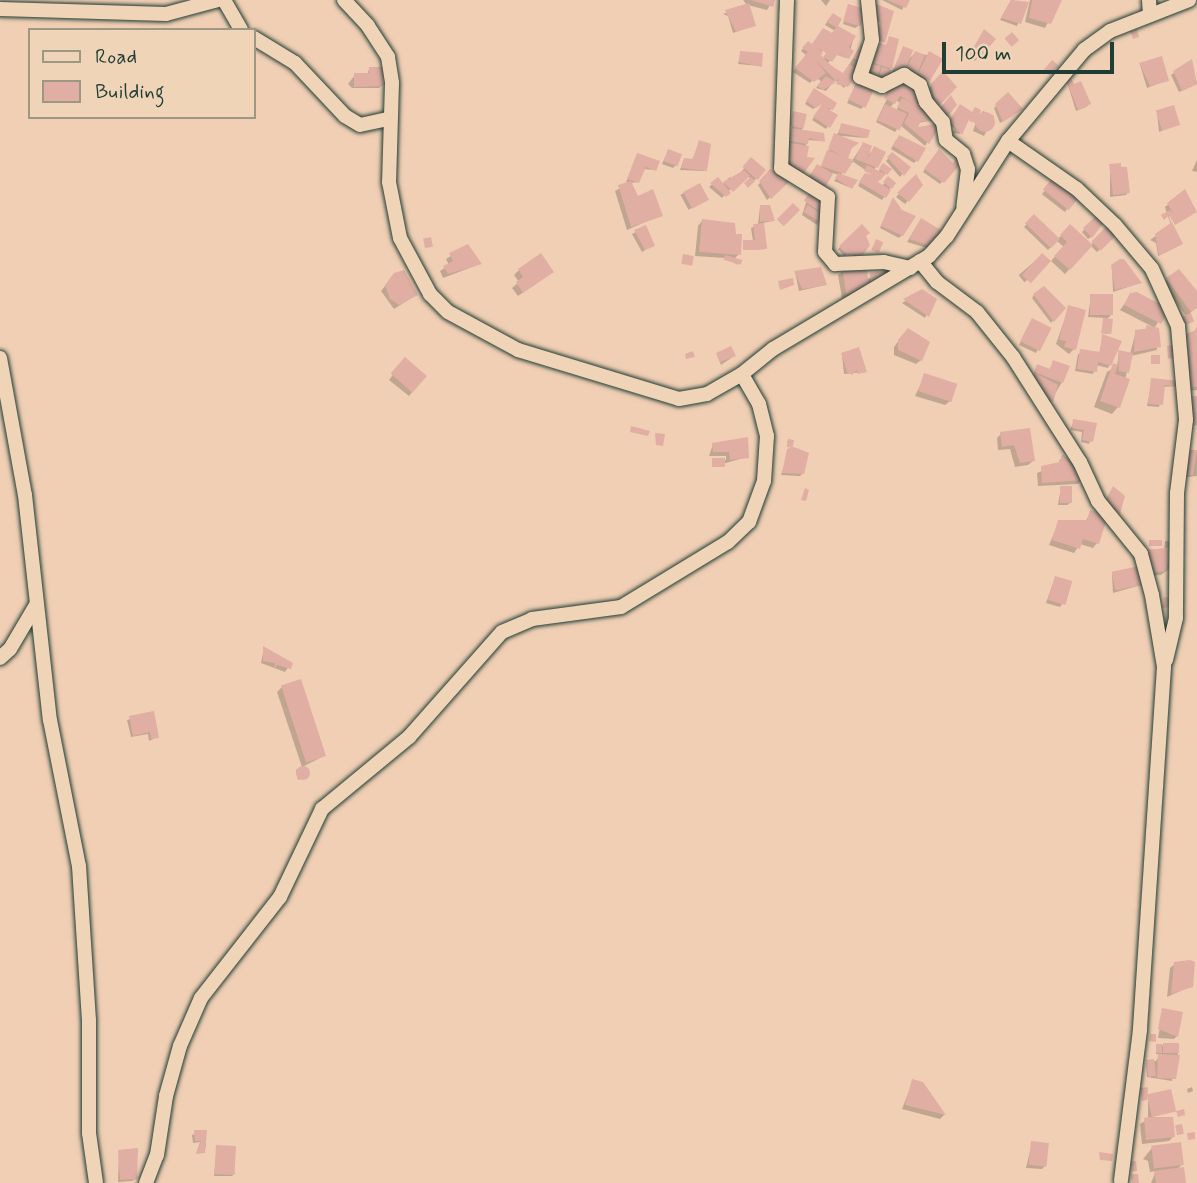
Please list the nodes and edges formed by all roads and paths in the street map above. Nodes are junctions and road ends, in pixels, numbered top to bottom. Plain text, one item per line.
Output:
1 (218, 0) edge
2 (224, 0) edge
3 (344, 0) edge
4 (787, 0) edge
5 (868, 0) edge
6 (1184, 3) edge
7 (1150, 7) edge
8 (0, 9) edge
9 (1197, 14) edge
10 (239, 28) edge
11 (256, 39) edge
12 (388, 119) junction
13 (1008, 141) junction
14 (963, 208) junction
15 (915, 265) junction
16 (0, 358) edge
17 (742, 374) junction
18 (36, 605) junction
19 (0, 658) edge
20 (1164, 667) junction
21 (1121, 1181) dead end
22 (96, 1183) edge
23 (146, 1183) edge

1 - 8 street
2 - 10 street
3 - 12 street
4 - 15 street
5 - 14 street
6 - 7 street
6 - 9 street
7 - 13 street
11 - 12 street
12 - 17 street
13 - 14 street
13 - 20 street
14 - 15 street
15 - 17 street
15 - 20 street
16 - 18 street
17 - 23 street
18 - 19 street
18 - 22 street
20 - 21 street

